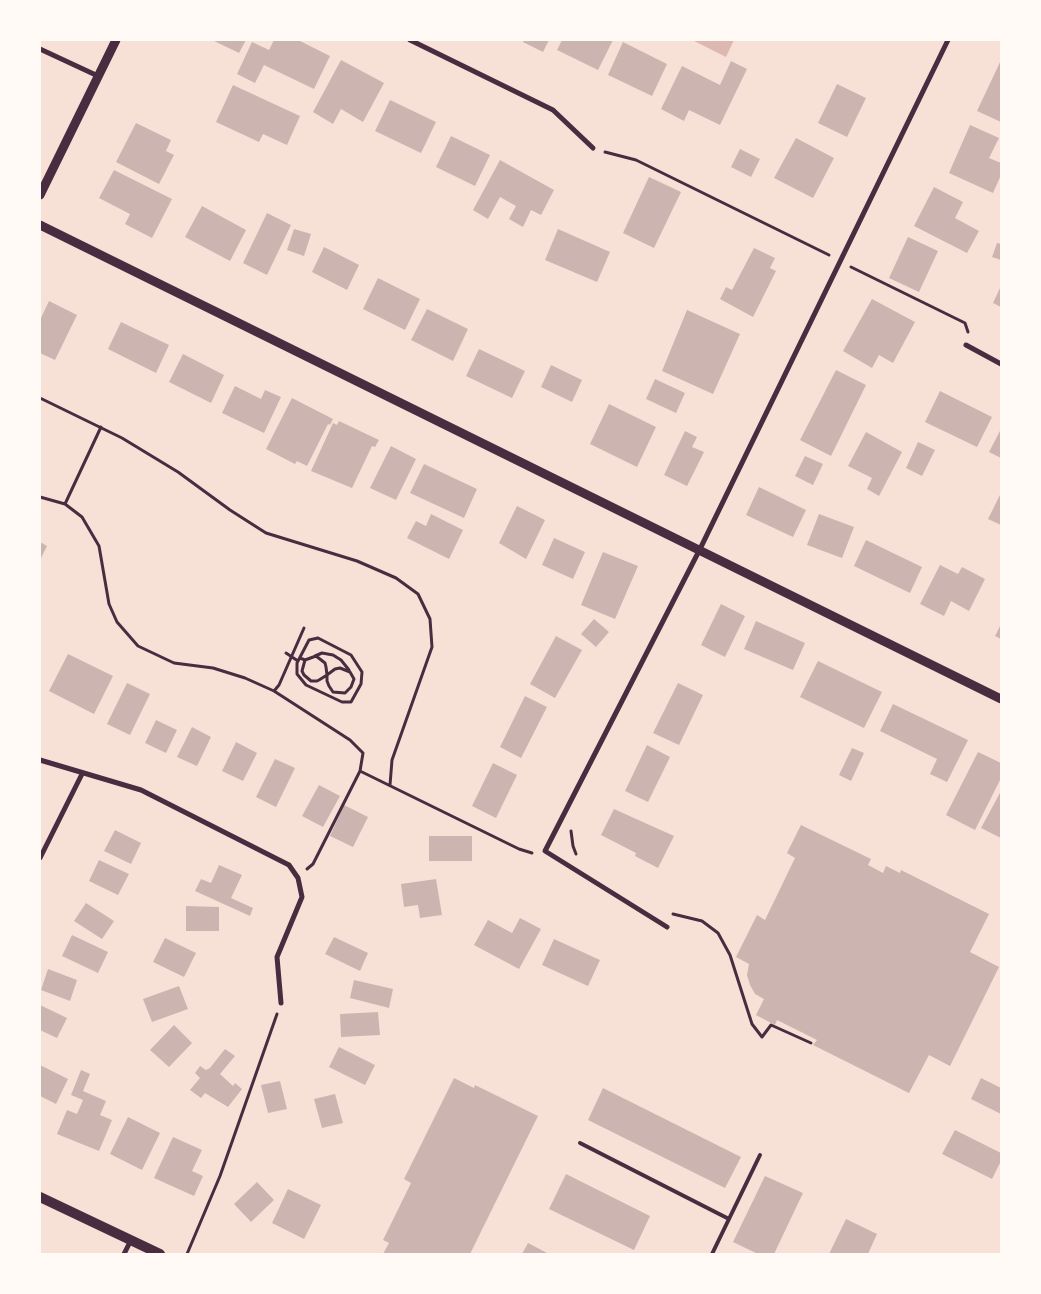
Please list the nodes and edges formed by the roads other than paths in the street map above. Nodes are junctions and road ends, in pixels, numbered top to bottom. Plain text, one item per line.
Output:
1 (116, 40) edge
2 (410, 40) edge
3 (948, 40) edge
4 (40, 49) edge
5 (98, 76) junction
6 (592, 148) road end
7 (40, 195) edge
8 (40, 225) edge
9 (966, 345) road end
10 (1001, 364) edge
11 (700, 549) junction
12 (1001, 698) edge
13 (40, 760) edge
14 (82, 774) junction
15 (40, 858) edge
16 (667, 927) dead end
17 (281, 1003) road end
18 (580, 1143) dead end
19 (760, 1155) dead end
20 (40, 1197) edge
21 (729, 1219) junction
22 (131, 1240) junction
23 (124, 1254) edge
24 (160, 1254) edge
25 (712, 1254) edge

1 - 5 street
2 - 6 street
3 - 11 street
4 - 5 street
5 - 7 street
8 - 11 street
9 - 10 street
11 - 12 street
11 - 16 street
13 - 14 street
14 - 15 street
14 - 17 street
18 - 21 lane
19 - 21 lane
20 - 22 main road
21 - 25 lane
22 - 23 street
22 - 24 main road

